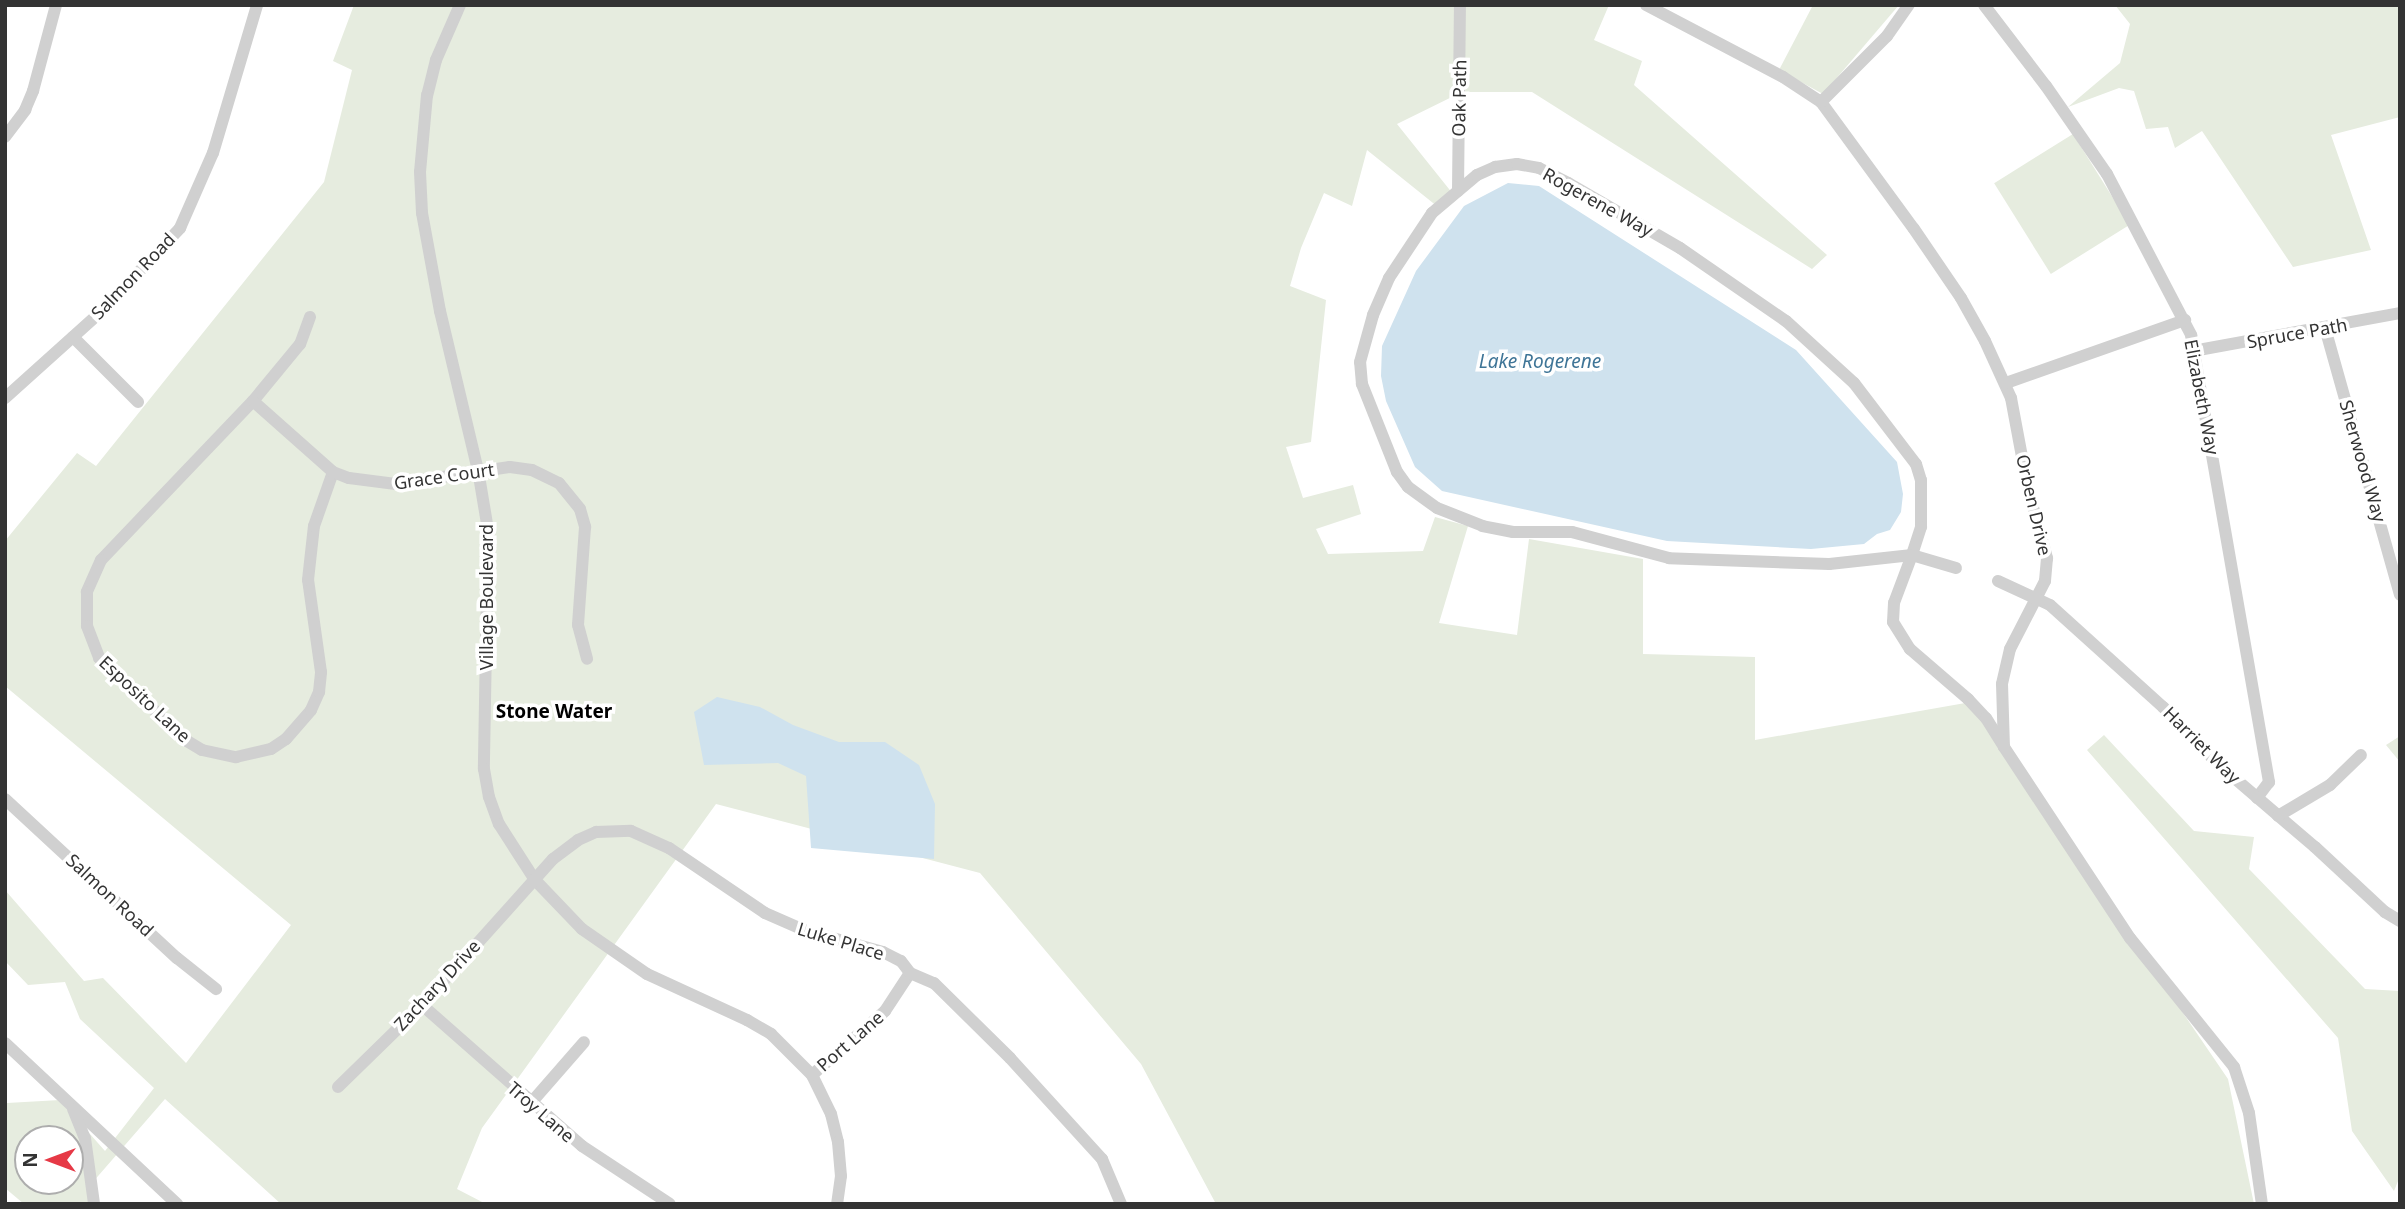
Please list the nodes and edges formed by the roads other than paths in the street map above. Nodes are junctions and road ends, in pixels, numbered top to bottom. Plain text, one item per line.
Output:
1 (56, 5) edge
2 (257, 5) edge
3 (460, 5) edge
4 (1460, 5) edge
5 (1646, 5) edge
6 (1909, 5) edge
7 (1984, 5) edge
8 (1821, 102) junction
9 (5, 137) edge
10 (1458, 191) junction
11 (2400, 313) edge
12 (310, 317) dead end
13 (2185, 320) junction
14 (2325, 328) junction
15 (73, 337) junction
16 (2193, 351) junction
17 (2006, 383) junction
18 (7, 394) edge
19 (138, 401) dead end
20 (253, 401) junction
21 (478, 470) junction
22 (333, 472) junction
23 (1912, 555) junction
24 (1956, 568) dead end
25 (1998, 581) dead end
26 (2400, 594) edge
27 (2037, 600) junction
28 (587, 659) dead end
29 (2004, 747) junction
30 (2361, 755) dead end
31 (2257, 798) junction
32 (5, 799) edge
33 (2278, 816) junction
34 (535, 880) junction
35 (2400, 921) edge
36 (910, 973) junction
37 (216, 989) dead end
38 (422, 1005) junction
39 (584, 1042) dead end
40 (5, 1043) edge
41 (812, 1075) junction
42 (338, 1087) dead end
43 (71, 1104) junction
44 (530, 1104) junction
45 (94, 1204) edge
46 (177, 1204) edge
47 (670, 1204) edge
48 (837, 1204) edge
49 (1121, 1204) edge
50 (2262, 1204) edge

1 - 9 street
2 - 15 street, Salmon Road
3 - 21 street, Village Boulevard
4 - 10 street, Oak Path
5 - 8 street, Orben Drive
6 - 8 street
7 - 13 street, Elizabeth Way
8 - 17 street, Orben Drive
10 - 23 street, Rogerene Way
10 - 23 street, Rogerene Way
11 - 14 street, Spruce Path
12 - 20 street, Esposito Lane
13 - 16 street, Elizabeth Way
13 - 17 street
14 - 16 street, Spruce Path
14 - 26 street, Sherwood Way
15 - 18 street, Salmon Road
15 - 19 street
16 - 31 street, Elizabeth Way
17 - 27 street, Orben Drive
20 - 22 street, Grace Court
20 - 22 street, Esposito Lane
21 - 22 street, Grace Court
21 - 28 street, Grace Court
21 - 34 street, Village Boulevard
23 - 24 street
23 - 29 street, Rogerene Way
25 - 27 street, Harriet Way
27 - 29 street, Orben Drive
27 - 31 street, Harriet Way
29 - 50 street
30 - 33 street
31 - 33 street, Harriet Way
32 - 37 street, Salmon Road
33 - 35 street, Harriet Way
34 - 36 street, Luke Place
34 - 38 street, Zachary Drive
34 - 41 street, Village Boulevard
36 - 41 street, Port Lane
36 - 49 street, Luke Place
38 - 42 street, Zachary Drive
38 - 44 street, Troy Lane
39 - 44 street
40 - 43 street
41 - 48 street, Village Boulevard
43 - 45 street
43 - 46 street
44 - 47 street, Troy Lane

